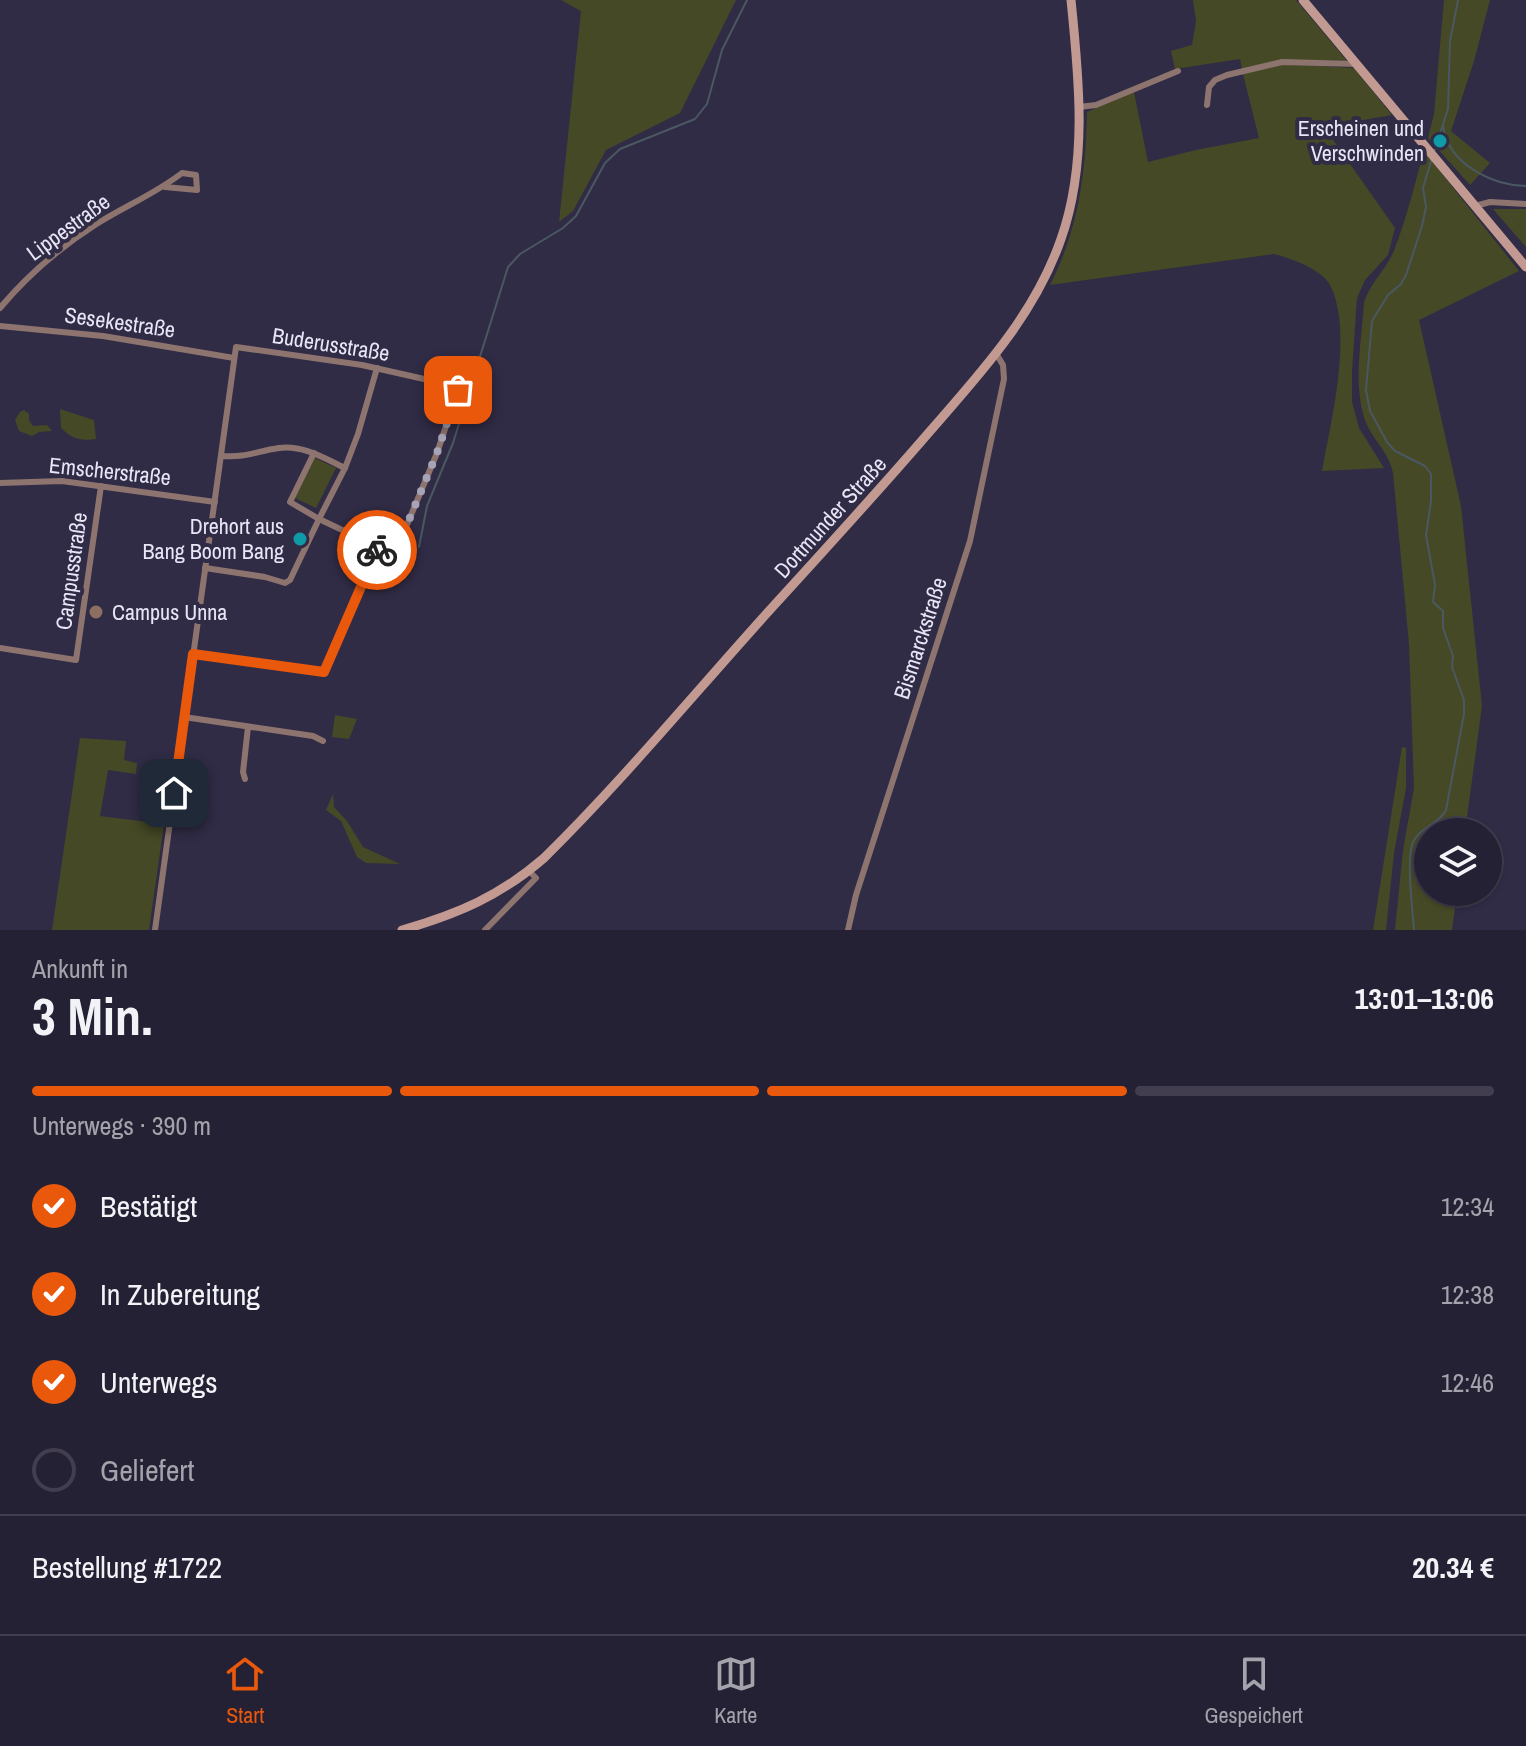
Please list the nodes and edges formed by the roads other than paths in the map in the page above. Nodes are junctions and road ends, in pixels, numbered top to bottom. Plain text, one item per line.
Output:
1 (1071, 0) edge
2 (1303, 0) edge
3 (1357, 64) junction
4 (1178, 71) dead end
5 (1207, 105) dead end
6 (1079, 107) junction
7 (165, 187) junction
8 (1526, 204) edge
9 (1475, 206) junction
10 (1526, 267) edge
11 (0, 308) edge
12 (0, 326) edge
13 (997, 355) junction
14 (234, 358) junction
15 (377, 368) junction
16 (314, 453) junction
17 (222, 456) junction
18 (345, 468) junction
19 (0, 483) edge
20 (101, 486) junction
21 (215, 502) junction
22 (319, 519) junction
23 (378, 547) junction
24 (205, 568) junction
25 (0, 648) edge
26 (193, 654) junction
27 (184, 717) junction
28 (248, 727) junction
29 (323, 741) dead end
30 (245, 779) dead end
31 (529, 871) junction
32 (155, 930) edge
33 (402, 930) edge
34 (485, 930) edge
35 (848, 930) edge

1 - 6 main road, Dortmunder Straße
2 - 3 main road
3 - 5 street
3 - 9 main road
4 - 6 street
6 - 13 main road, Dortmunder Straße
7 - 7 street, Lippestraße
7 - 11 street, Lippestraße
8 - 9 street
9 - 10 main road
12 - 14 street, Sesekestraße
13 - 31 main road, Dortmunder Straße
13 - 35 street, Bismarckstraße
14 - 15 street, Buderusstraße
14 - 17 street
15 - 18 street
15 - 23 street, Buderusstraße
16 - 17 street
16 - 18 street
16 - 22 street
17 - 21 street
18 - 22 street
19 - 20 street, Emscherstraße
20 - 21 street, Emscherstraße
20 - 25 street, Campusstraße
21 - 24 street
22 - 23 street
22 - 24 street
23 - 26 street
24 - 26 street
26 - 27 street
27 - 28 street
27 - 32 street
28 - 29 street
28 - 30 street
31 - 33 main road, Dortmunder Straße
31 - 34 street

